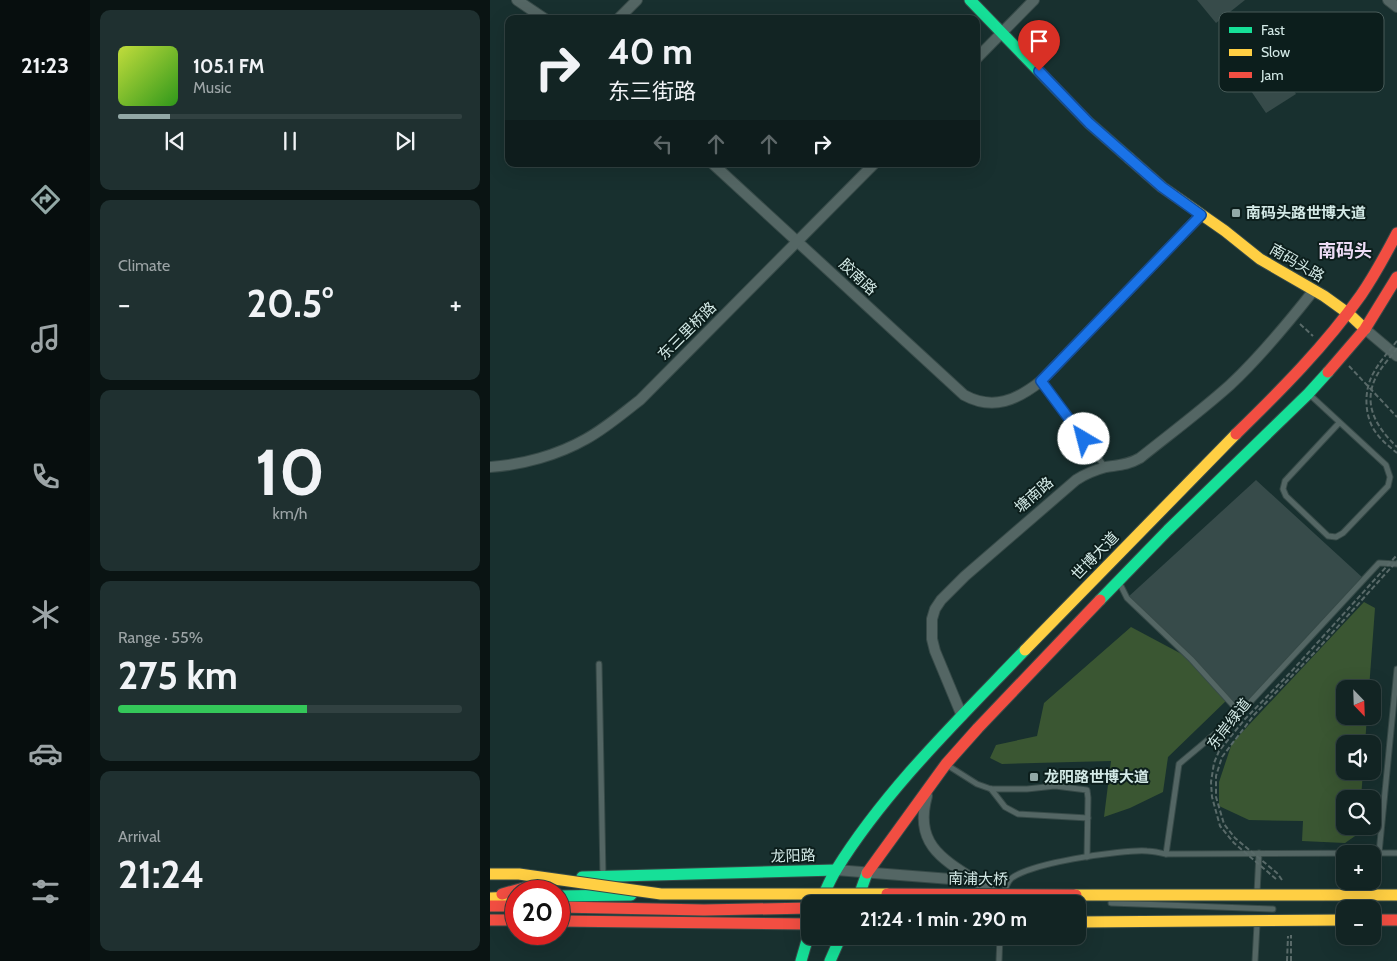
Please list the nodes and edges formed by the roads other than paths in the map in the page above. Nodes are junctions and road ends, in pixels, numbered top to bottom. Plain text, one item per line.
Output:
1 (517, 0) edge
2 (637, 0) edge
3 (970, 0) edge
4 (1034, 0) edge
5 (1388, 0) edge
6 (1397, 7) edge
7 (539, 15) edge
8 (622, 15) edge
9 (1002, 32) junction
10 (980, 55) edge
11 (716, 167) edge
12 (871, 167) edge
13 (1201, 215) junction
14 (1397, 233) edge
15 (797, 242) junction
16 (1397, 277) edge
17 (1314, 290) junction
18 (1348, 314) junction
19 (1365, 329) junction
20 (1397, 356) edge
21 (1041, 381) junction
22 (1308, 394) junction
23 (1339, 423) junction
24 (490, 467) edge
25 (1106, 468) junction
26 (1397, 563) edge
27 (1119, 581) junction
28 (599, 664) dead end
29 (1397, 668) edge
30 (1240, 713) junction
31 (962, 716) junction
32 (946, 764) junction
33 (991, 790) junction
34 (1088, 818) junction
35 (1380, 845) edge
36 (1259, 853) junction
37 (1336, 853) edge
38 (1381, 853) edge
39 (1397, 853) edge
40 (1166, 854) junction
41 (1087, 857) junction
42 (836, 870) junction
43 (868, 873) junction
44 (490, 874) edge
45 (603, 876) junction
46 (976, 881) junction
47 (661, 894) junction
48 (824, 895) edge
49 (859, 895) edge
50 (993, 895) edge
51 (1004, 895) edge
52 (1397, 895) edge
53 (570, 896) edge
54 (505, 897) edge
55 (490, 898) edge
56 (1100, 903) dead end
57 (490, 906) edge
58 (505, 906) edge
59 (570, 907) edge
60 (801, 908) edge
61 (1257, 908) junction
62 (1272, 908) dead end
63 (491, 920) edge
64 (505, 920) edge
65 (1336, 920) edge
66 (1381, 920) edge
67 (1397, 920) edge
68 (570, 921) edge
69 (1086, 922) edge
70 (801, 924) edge
71 (806, 945) edge
72 (837, 945) edge
73 (1000, 945) edge
74 (801, 961) edge
75 (830, 961) edge
76 (999, 961) edge
77 (1256, 961) edge

1 - 7 street
2 - 8 street
3 - 9 main road, 南码头路
4 - 9 street
5 - 6 street
9 - 10 street
9 - 13 main road, 南码头路
11 - 15 street, 胶南路
12 - 15 street, 东三里桥路
13 - 17 main road, 南码头路
13 - 21 street
14 - 18 main road, 世博大道
15 - 21 street, 胶南路
15 - 24 street, 东三里桥路
16 - 19 main road
17 - 18 main road, 南码头路
17 - 25 street, 塘南路
18 - 19 main road, 南码头路
18 - 31 main road, 世博大道
19 - 20 street
19 - 22 main road
21 - 25 lane
22 - 23 lane
22 - 27 main road
23 - 23 lane
25 - 31 street, 塘南路
26 - 30 lane
27 - 30 lane
27 - 32 main road
28 - 45 lane
29 - 35 lane
30 - 40 lane
31 - 42 main road, 世博大道
32 - 33 lane
32 - 43 main road
32 - 46 street
33 - 34 lane
33 - 34 lane
34 - 41 lane
36 - 37 lane
36 - 40 lane
36 - 61 lane
38 - 39 lane
40 - 41 lane
41 - 51 lane
42 - 43 street, 龙阳路
42 - 45 main road, 龙阳路
42 - 48 main road, 世博大道
43 - 46 street, 龙阳路
43 - 49 main road
44 - 47 main road, bridge
45 - 55 main road, 龙阳路
46 - 50 street
47 - 52 main road, 南浦大桥, bridge
47 - 53 main road, 南浦大桥, bridge
54 - 55 main road
56 - 61 lane
57 - 58 main road
59 - 60 main road
61 - 62 lane
61 - 77 lane
63 - 64 main road
65 - 69 main road, bridge
66 - 67 main road
68 - 70 main road
71 - 74 main road
72 - 75 main road
73 - 76 lane

